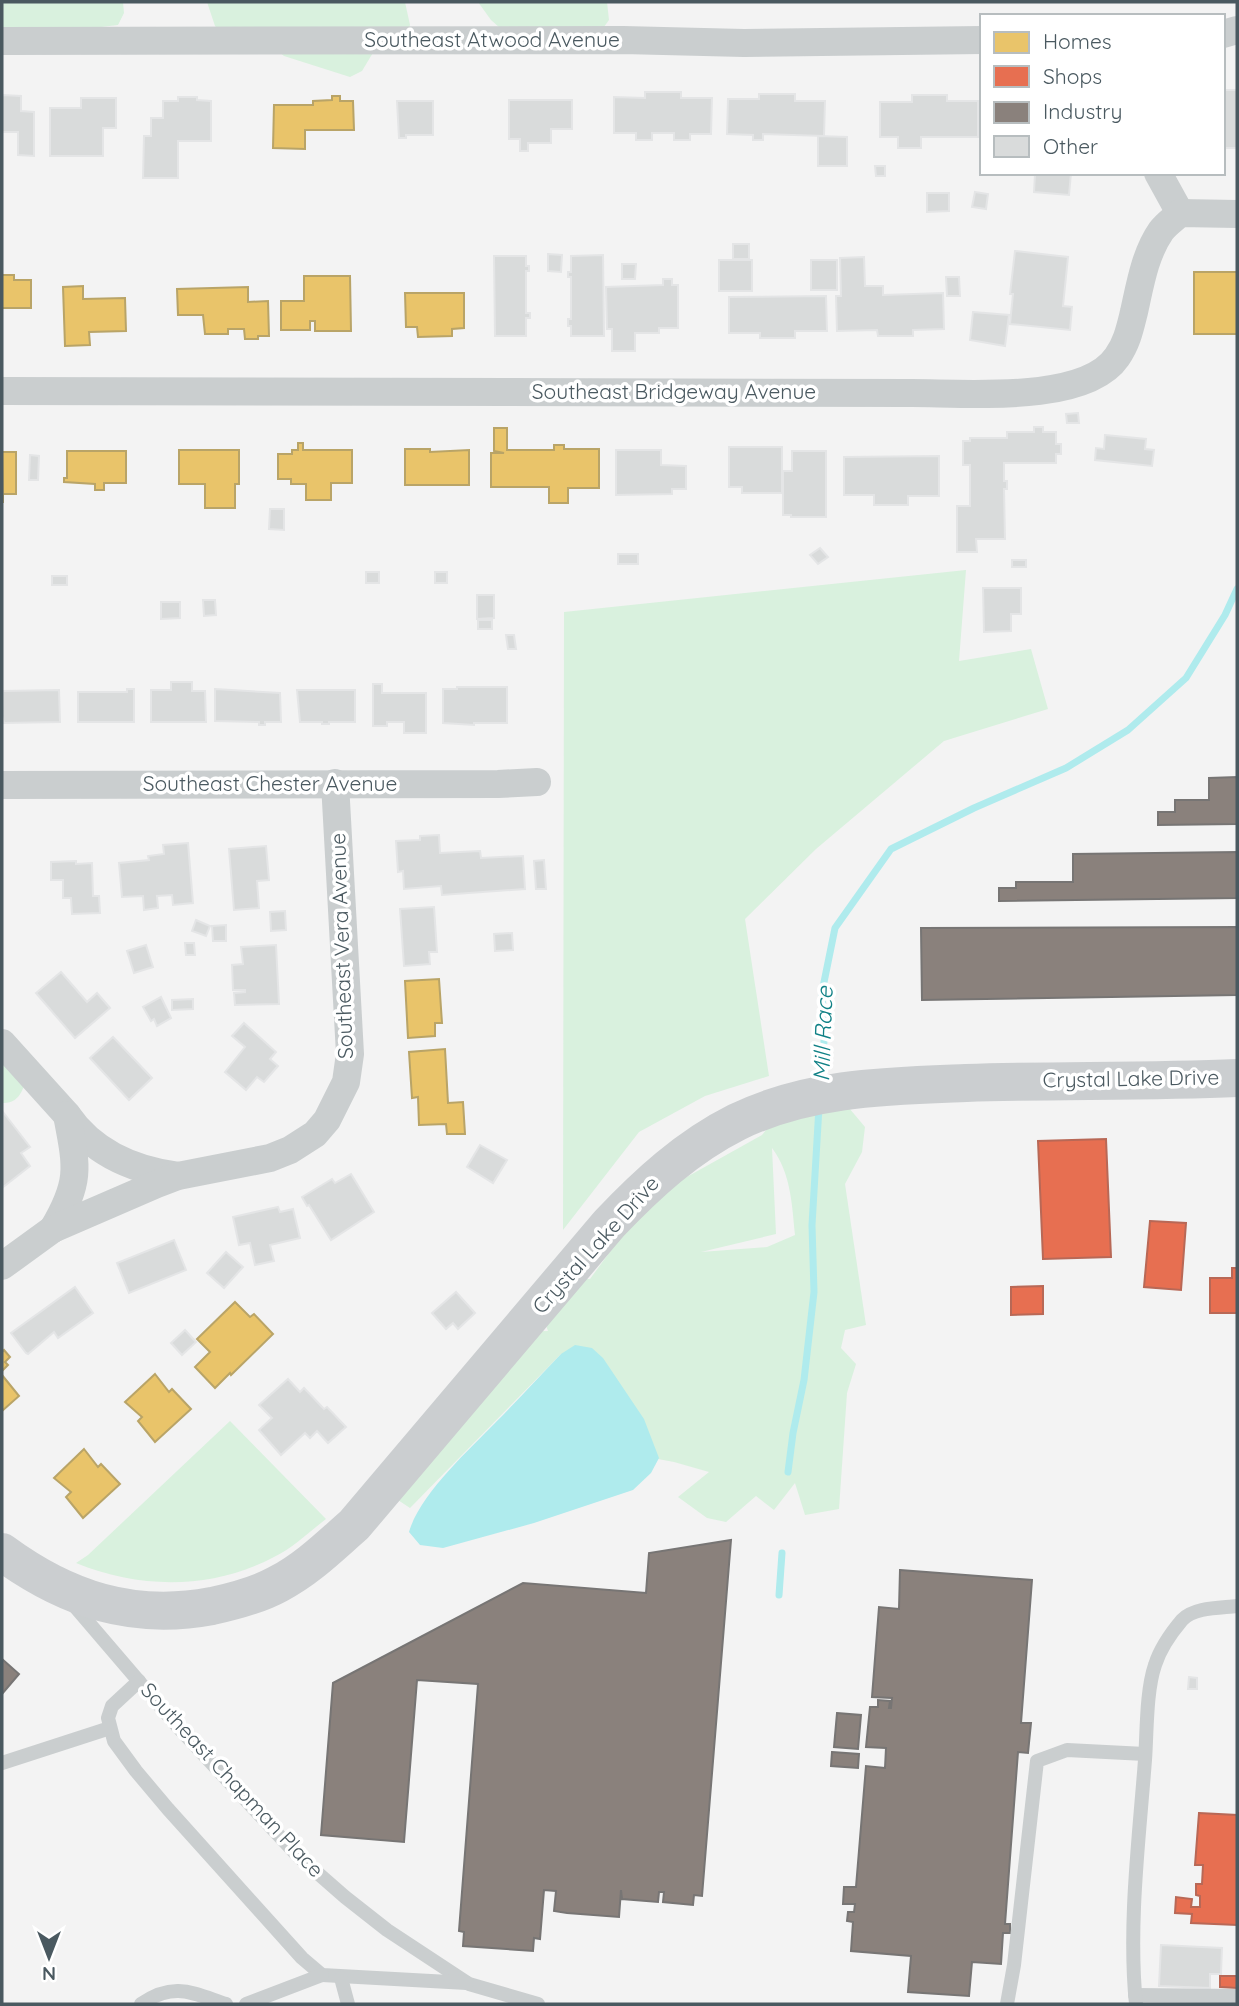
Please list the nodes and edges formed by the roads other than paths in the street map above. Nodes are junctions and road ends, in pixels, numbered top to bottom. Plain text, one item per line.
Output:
1 (980, 40) edge
2 (2, 41) edge
3 (1159, 175) edge
4 (1180, 213) junction
5 (1237, 214) edge
6 (2, 391) edge
7 (537, 782) dead end
8 (335, 783) junction
9 (2, 785) edge
10 (2, 1044) edge
11 (1237, 1078) edge
12 (66, 1115) junction
13 (178, 1176) junction
14 (53, 1229) junction
15 (2, 1266) edge
16 (2, 1552) edge
17 (59, 1588) junction
18 (1237, 1606) edge
19 (139, 1681) junction
20 (110, 1728) junction
21 (1145, 1754) junction
22 (2, 1763) edge
23 (322, 1975) junction
24 (341, 1978) junction
25 (468, 1983) junction
26 (1237, 1996) edge
27 (1135, 1999) edge
28 (141, 2004) edge
29 (226, 2004) edge
30 (246, 2004) edge
31 (348, 2004) edge
32 (538, 2004) edge
33 (1007, 2004) edge

1 - 2 street, Southeast Atwood Avenue
3 - 4 street
4 - 5 street
4 - 6 street, Southeast Bridgeway Avenue
7 - 8 street, Southeast Chester Avenue
8 - 9 street, Southeast Chester Avenue
8 - 13 street, Southeast Vera Avenue
10 - 12 street
11 - 17 street, Crystal Lake Drive
12 - 13 street
12 - 14 street
13 - 14 street, Southeast Vera Avenue
14 - 15 street, Southeast Vera Avenue
16 - 17 street, Crystal Lake Drive
17 - 19 lane, Southeast Chapman Place
18 - 21 lane
19 - 20 lane
19 - 25 lane, Southeast Chapman Place
20 - 22 lane
20 - 23 lane
21 - 27 lane
21 - 33 lane
23 - 24 lane
23 - 30 lane
24 - 25 lane
24 - 31 lane
25 - 32 lane, Southeast Chapman Place
26 - 27 lane
28 - 29 lane

